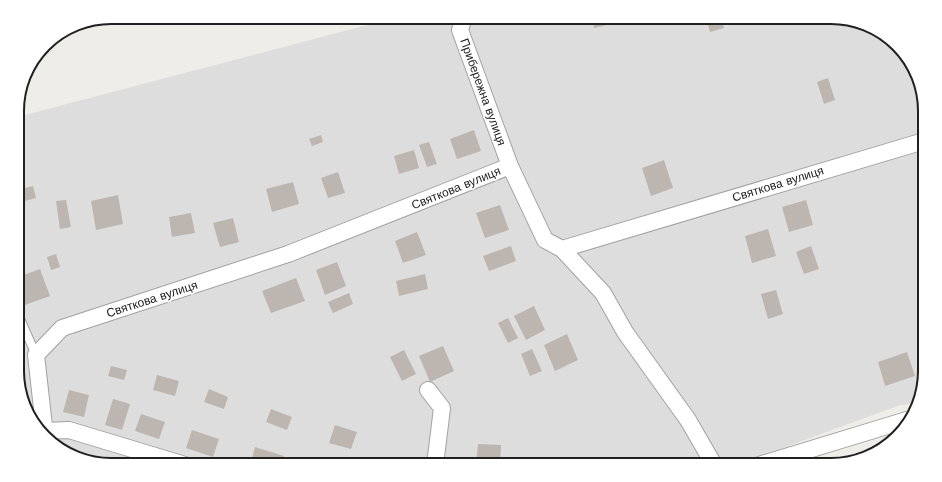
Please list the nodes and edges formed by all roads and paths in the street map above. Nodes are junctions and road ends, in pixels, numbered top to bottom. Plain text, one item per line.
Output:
1 (462, 24) edge
2 (918, 143) edge
3 (510, 166) junction
4 (562, 249) junction
5 (24, 328) edge
6 (36, 355) junction
7 (428, 390) dead end
8 (901, 422) edge
9 (43, 424) edge
10 (50, 432) edge
11 (162, 458) edge
12 (436, 458) edge
13 (710, 458) edge
14 (782, 458) edge

1 - 3 street, Прибережна вулиця
2 - 4 street, Святкова вулиця
3 - 4 street, Святкова вулиця
3 - 6 street, Святкова вулиця
4 - 13 street
5 - 6 lane
6 - 9 street
7 - 12 street
8 - 14 street
10 - 11 street

